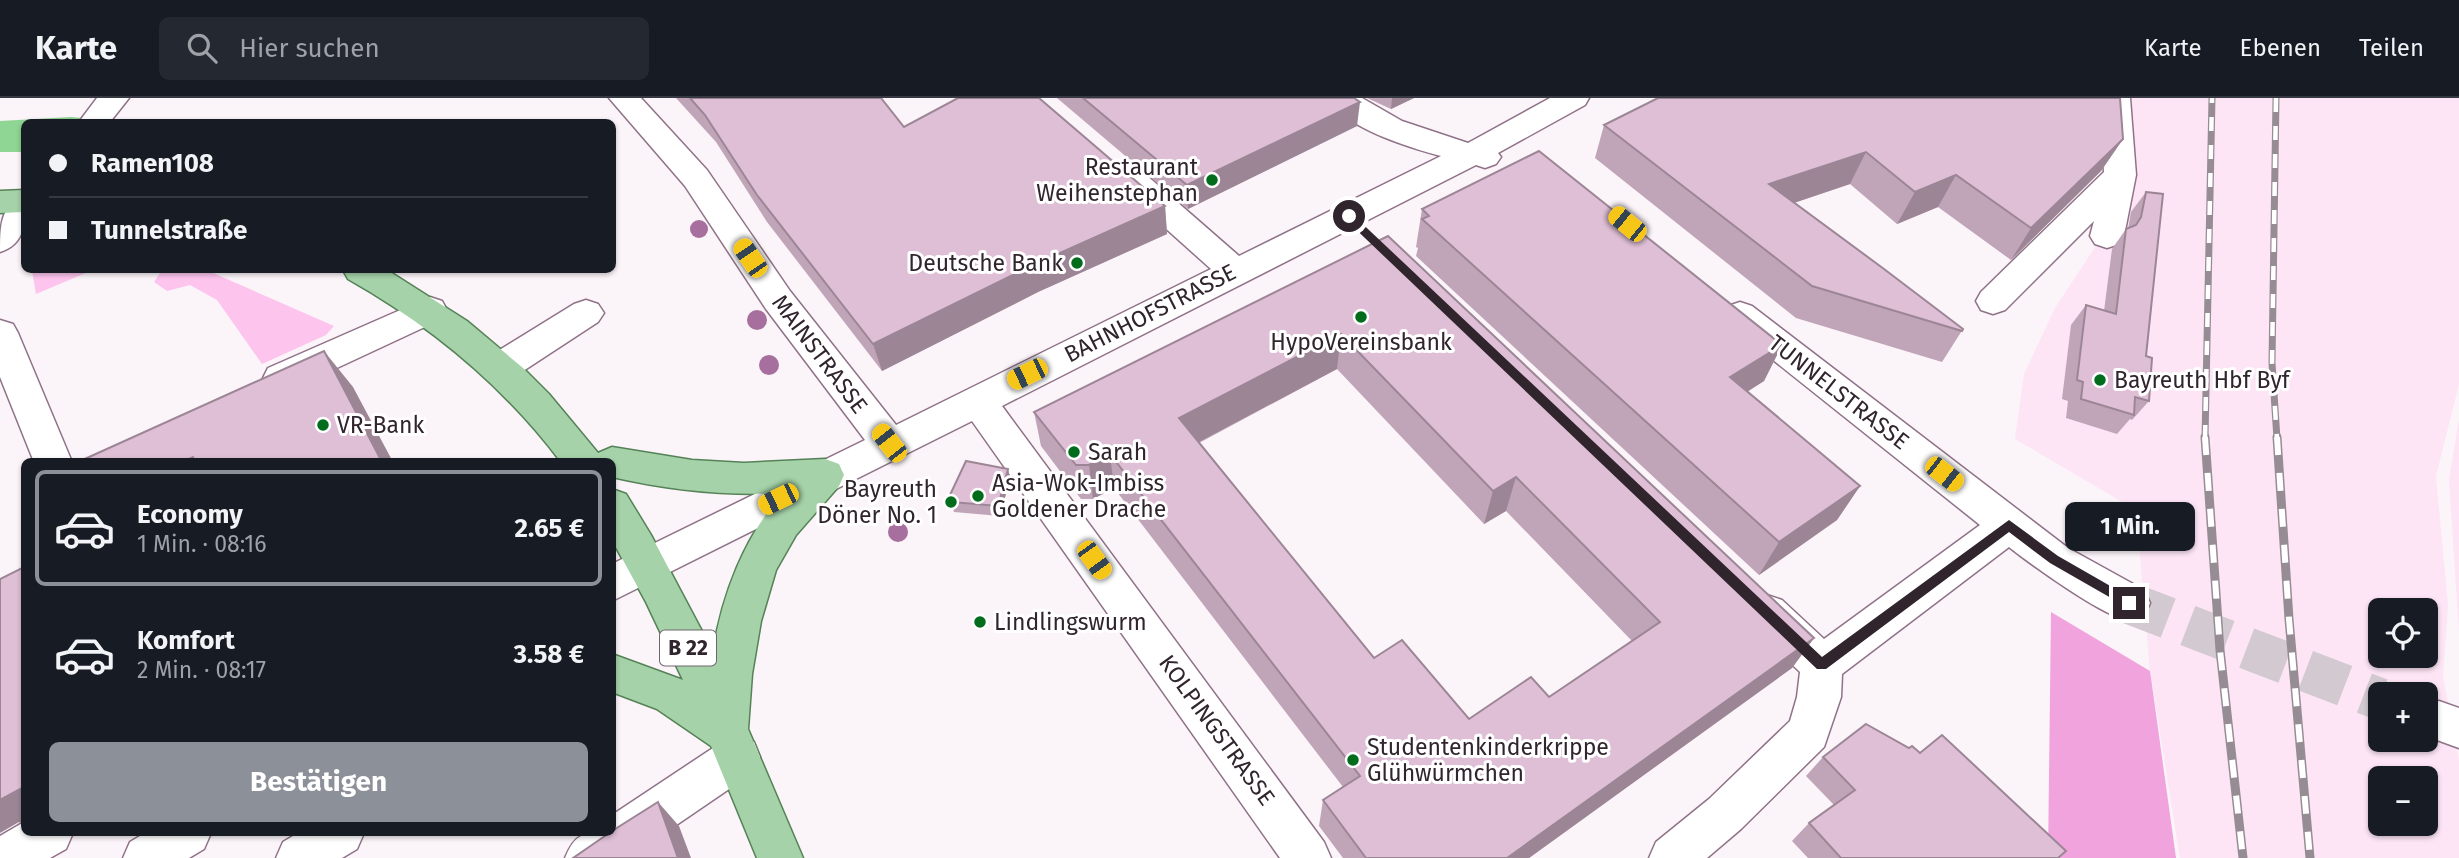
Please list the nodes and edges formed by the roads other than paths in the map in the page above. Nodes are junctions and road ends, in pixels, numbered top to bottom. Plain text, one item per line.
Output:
1 (114, 98) edge
2 (624, 98) edge
3 (1342, 98) edge
4 (1574, 98) edge
5 (2115, 98) edge
6 (96, 119) edge
7 (1472, 154) junction
8 (1102, 155) edge
9 (1520, 166) edge
10 (2120, 175) junction
11 (21, 201) edge
12 (0, 202) edge
13 (21, 212) edge
14 (2107, 236) dead end
15 (0, 240) edge
16 (1235, 271) junction
17 (365, 273) edge
18 (1715, 295) edge
19 (1993, 301) dead end
20 (430, 310) junction
21 (586, 313) dead end
22 (0, 333) edge
23 (501, 367) junction
24 (254, 390) edge
25 (977, 400) junction
26 (889, 443) junction
27 (574, 456) edge
28 (51, 458) edge
29 (616, 463) edge
30 (825, 475) junction
31 (616, 511) edge
32 (2009, 525) junction
33 (649, 564) junction
34 (616, 582) edge
35 (1741, 588) edge
36 (2129, 603) tunnel mouth
37 (1822, 665) junction
38 (616, 674) edge
39 (732, 745) junction
40 (45, 836) edge
41 (183, 836) edge
42 (336, 836) edge
43 (6, 858) edge
44 (146, 858) edge
45 (299, 858) edge
46 (588, 858) edge
47 (780, 858) edge
48 (1308, 858) edge
49 (1672, 858) edge

1 - 6 street
2 - 26 street, MAINSTRASSE
3 - 7 street
4 - 7 street, BAHNHOFSTRASSE
5 - 10 street
7 - 9 street
7 - 16 street, BAHNHOFSTRASSE
8 - 16 street
10 - 14 street
10 - 19 street
11 - 12 main road
13 - 15 street
16 - 25 street, BAHNHOFSTRASSE
17 - 20 main road
18 - 32 street, TUNNELSTRASSE
20 - 23 main road
20 - 24 street
21 - 23 street
22 - 28 street
23 - 27 main road
25 - 26 street, BAHNHOFSTRASSE
25 - 48 street, KOLPINGSTRASSE
26 - 30 street, BAHNHOFSTRASSE
29 - 30 main road
30 - 33 street, BAHNHOFSTRASSE
30 - 39 main road
31 - 33 main road, B 22
32 - 36 street, TUNNELSTRASSE
32 - 37 street
33 - 34 street, BAHNHOFSTRASSE
33 - 39 main road, B 22
35 - 37 street
37 - 49 street
38 - 39 main road
39 - 46 street
39 - 47 main road, B 22
40 - 43 street
41 - 44 street
42 - 45 street

